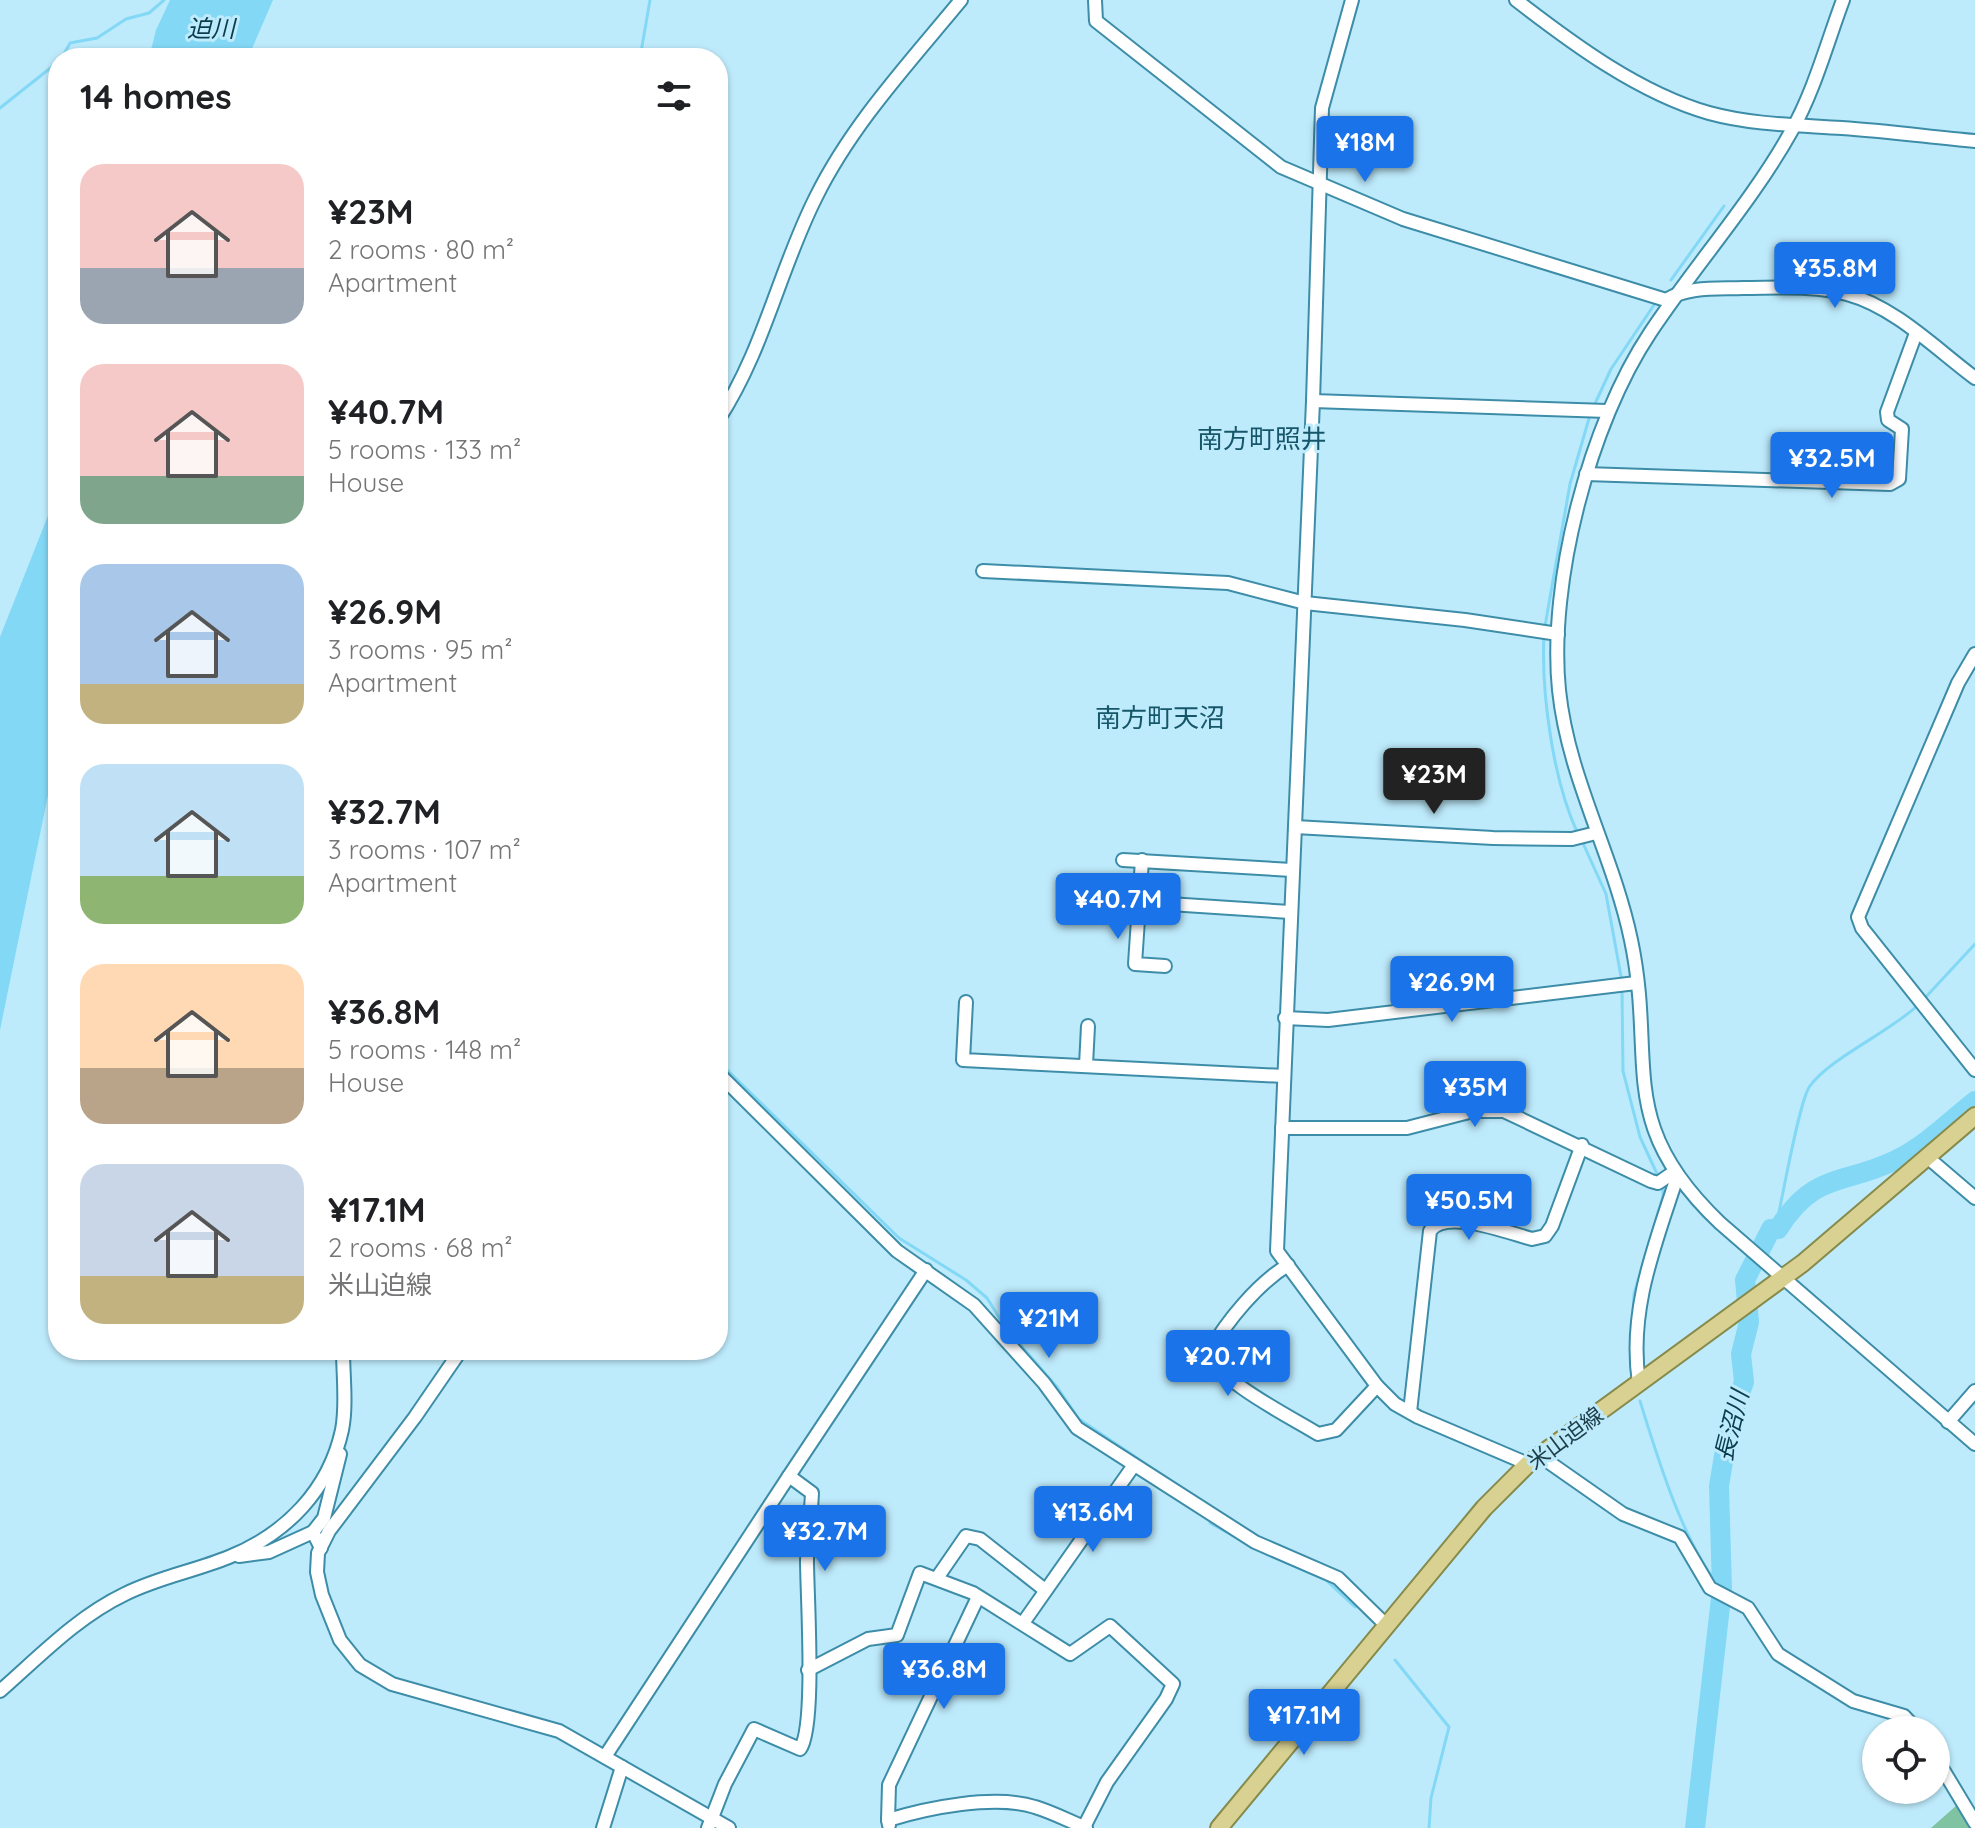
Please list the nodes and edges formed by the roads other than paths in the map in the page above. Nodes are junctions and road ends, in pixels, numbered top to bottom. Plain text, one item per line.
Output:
1 (961, 0) edge
2 (1095, 0) edge
3 (1352, 0) edge
4 (1516, 0) edge
5 (1843, 0) edge
6 (1794, 127) junction
7 (1975, 141) edge
8 (1321, 186) junction
9 (1679, 292) junction
10 (1916, 333) junction
11 (1975, 378) edge
12 (1313, 401) junction
13 (728, 402) edge
14 (1597, 411) junction
15 (1586, 474) junction
16 (983, 571) dead end
17 (1305, 603) junction
18 (1549, 633) junction
19 (1975, 654) edge
20 (1295, 827) junction
21 (1585, 836) junction
22 (1123, 860) dead end
23 (1142, 860) junction
24 (1292, 870) junction
25 (1139, 902) junction
26 (1290, 912) junction
27 (1165, 966) dead end
28 (1626, 984) junction
29 (966, 1002) dead end
30 (1285, 1018) junction
31 (1088, 1026) dead end
32 (1086, 1065) junction
33 (1975, 1070) edge
34 (1284, 1076) junction
35 (728, 1083) edge
36 (1975, 1116) edge
37 (1282, 1128) junction
38 (1582, 1145) junction
39 (1926, 1156) junction
40 (1668, 1178) junction
41 (1975, 1198) edge
42 (1288, 1265) junction
43 (926, 1270) junction
44 (1784, 1277) junction
45 (343, 1360) edge
46 (454, 1360) edge
47 (1639, 1383) junction
48 (1377, 1386) junction
49 (1975, 1391) edge
50 (1410, 1412) junction
51 (1948, 1422) junction
52 (343, 1427) junction
53 (1975, 1444) edge
54 (1534, 1460) junction
55 (1134, 1465) junction
56 (789, 1476) junction
57 (313, 1532) junction
58 (321, 1548) junction
59 (228, 1558) junction
60 (937, 1578) junction
61 (1045, 1590) junction
62 (978, 1597) junction
63 (1023, 1623) junction
64 (1385, 1629) junction
65 (808, 1670) junction
66 (0, 1691) edge
67 (1904, 1716) edge
68 (606, 1755) junction
69 (622, 1767) junction
70 (1950, 1781) edge
71 (709, 1823) edge
72 (1975, 1823) edge
73 (889, 1824) edge
74 (1085, 1827) edge
75 (603, 1828) edge
76 (729, 1828) edge
77 (1219, 1828) edge

1 - 13 street
2 - 8 street
3 - 8 street
4 - 6 street
5 - 6 street
6 - 7 street
6 - 9 street
8 - 9 street
8 - 12 street
9 - 10 street
9 - 14 street
10 - 11 street
10 - 15 street
12 - 14 street
12 - 17 street
14 - 15 street
15 - 18 street
16 - 17 street
17 - 18 street
17 - 20 street
18 - 21 street
19 - 33 street
20 - 21 street
20 - 24 street
21 - 28 street
22 - 23 street
23 - 24 street
23 - 25 street
24 - 26 street
25 - 26 street
25 - 27 street
26 - 30 street
28 - 30 street
28 - 40 street
29 - 32 street
30 - 34 street
31 - 32 street
32 - 34 street
34 - 37 street
35 - 43 street
36 - 39 main road, 米山迫線
37 - 38 street
37 - 42 street
38 - 40 street
38 - 50 street
39 - 41 street
39 - 44 main road, 米山迫線
40 - 44 street
40 - 47 street
42 - 48 street
42 - 48 street
43 - 55 street
43 - 56 street
44 - 47 main road, 米山迫線
44 - 51 street
45 - 52 street
46 - 58 street
47 - 54 main road, 米山迫線
48 - 50 street
49 - 51 street
50 - 54 street
51 - 53 street
52 - 57 street
52 - 59 street
54 - 64 main road, 米山迫線
54 - 67 street
55 - 61 street
55 - 64 street
56 - 65 street
56 - 68 street
57 - 58 street
57 - 59 street
58 - 68 street
59 - 66 street
60 - 61 street
60 - 62 street
60 - 65 street
61 - 63 street
62 - 63 street
62 - 73 street
63 - 74 street
64 - 77 main road, 米山迫線
65 - 71 street
68 - 69 street
69 - 71 street
69 - 75 street
70 - 72 street
71 - 76 street
73 - 74 street

